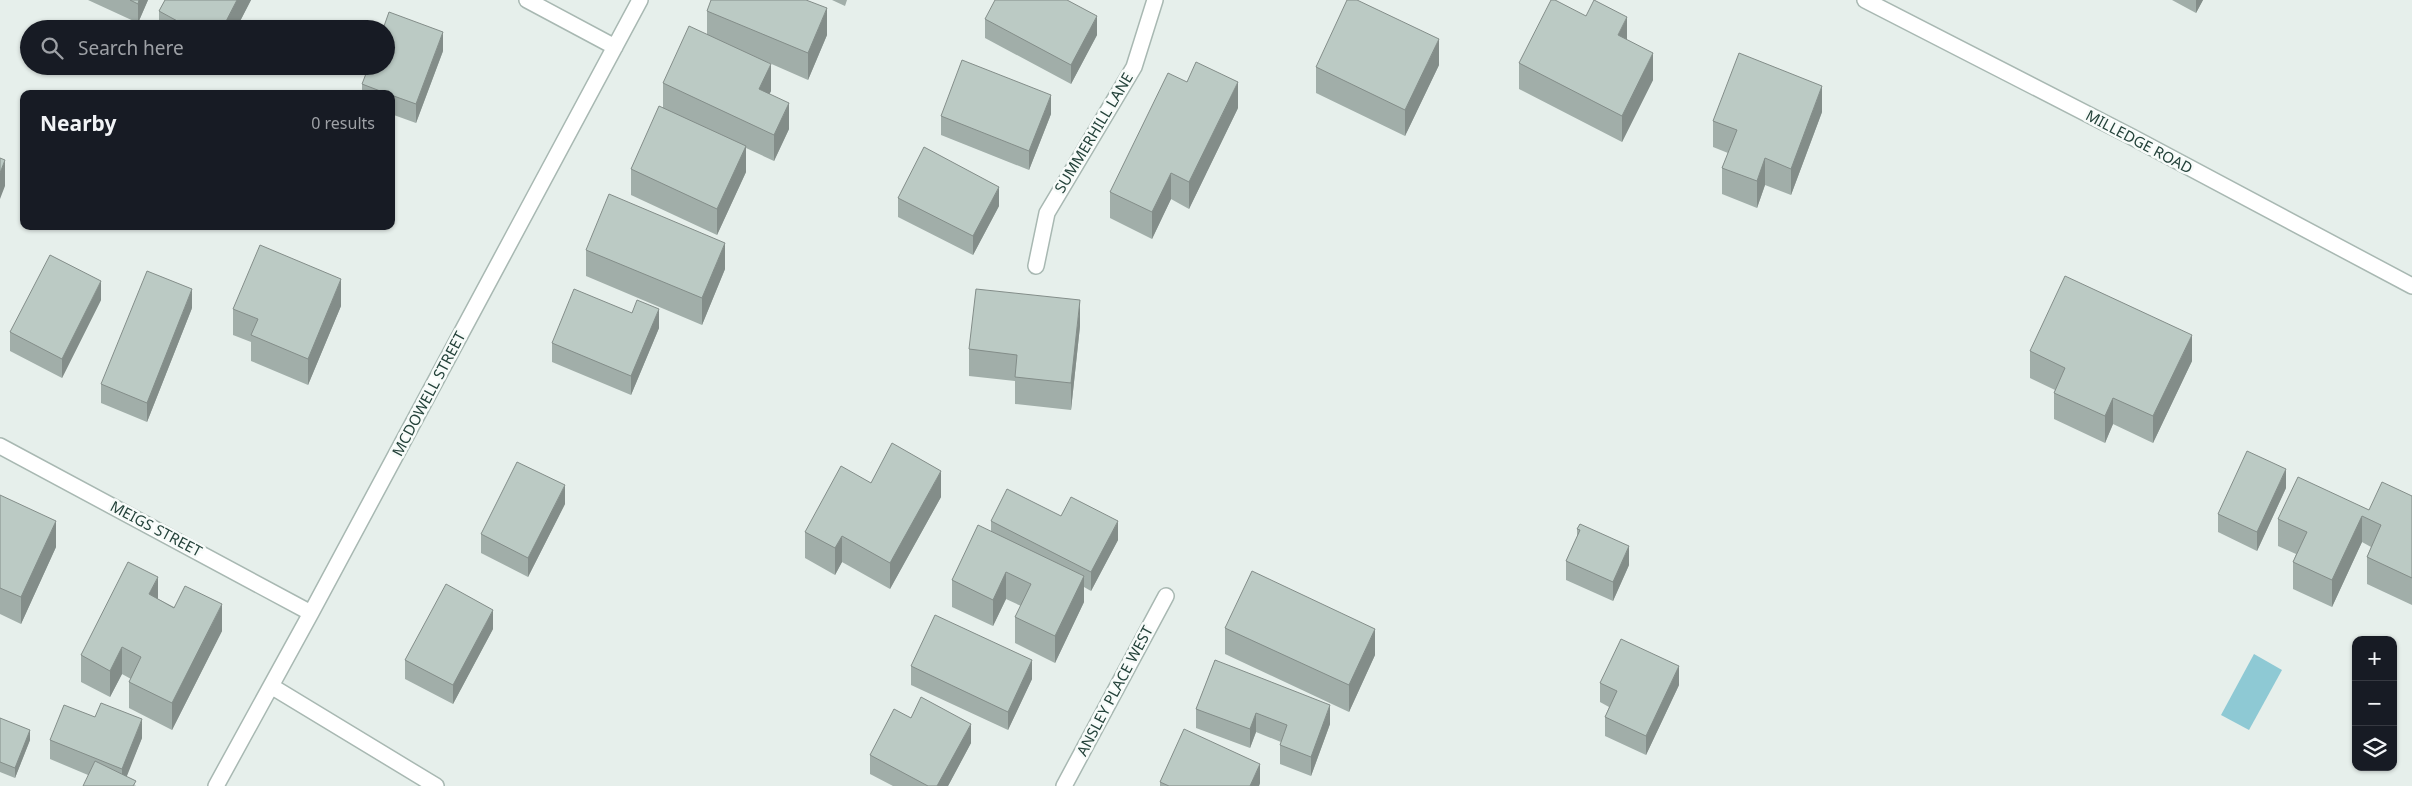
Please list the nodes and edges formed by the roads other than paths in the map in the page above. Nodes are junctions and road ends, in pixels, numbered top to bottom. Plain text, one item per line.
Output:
1 (527, 0) edge
2 (640, 0) edge
3 (1155, 0) edge
4 (1866, 0) edge
5 (615, 47) junction
6 (1036, 266) dead end
7 (2412, 286) edge
8 (0, 446) edge
9 (1166, 596) dead end
10 (312, 613) junction
11 (271, 686) junction
12 (216, 786) edge
13 (436, 786) edge
14 (1064, 786) edge

1 - 5 street
2 - 5 street, MCDOWELL STREET
3 - 6 street, SUMMERHILL LANE
4 - 7 street, MILLEDGE ROAD
5 - 10 street, MCDOWELL STREET
8 - 10 street, MEIGS STREET
9 - 14 street, ANSLEY PLACE WEST
10 - 11 street, MCDOWELL STREET
11 - 12 street, MCDOWELL STREET
11 - 13 street

